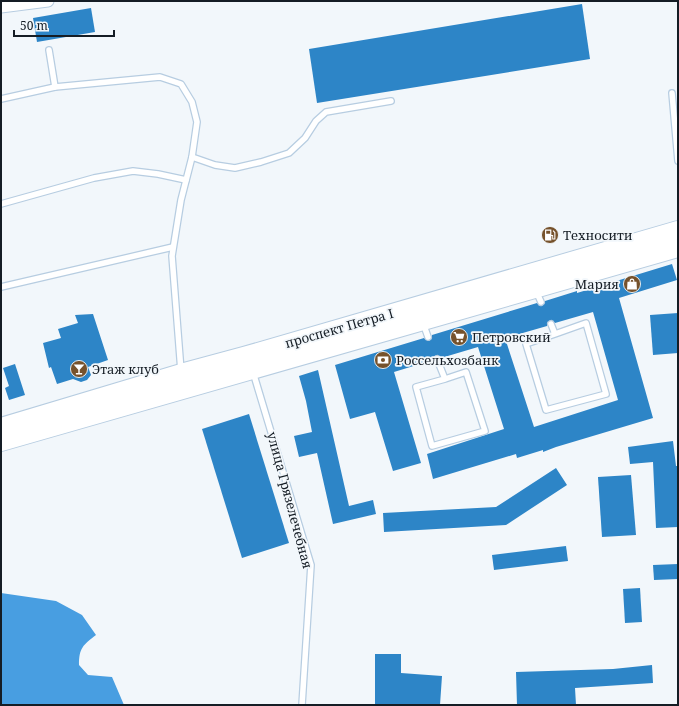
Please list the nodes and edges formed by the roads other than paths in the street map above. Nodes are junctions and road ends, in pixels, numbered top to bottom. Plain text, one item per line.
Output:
1 (48, 1) edge
2 (1, 7) edge
3 (49, 50) dead end
4 (55, 87) junction
5 (672, 93) dead end
6 (1, 99) edge
7 (391, 101) dead end
8 (192, 157) junction
9 (678, 161) edge
10 (186, 180) junction
11 (1, 204) edge
12 (678, 230) edge
13 (173, 247) junction
14 (678, 248) edge
15 (1, 287) edge
16 (551, 324) dead end
17 (555, 334) junction
18 (437, 359) dead end
19 (253, 369) junction
20 (181, 373) junction
21 (445, 379) junction
22 (1, 427) edge
23 (1, 442) edge
24 (302, 705) edge

1 - 2 street
3 - 4 lane
4 - 6 lane
4 - 8 lane
5 - 9 lane
7 - 8 lane
8 - 10 lane
10 - 11 lane
10 - 13 lane
12 - 20 main road, проспект Петра I
13 - 15 lane
13 - 20 lane
14 - 19 main road, проспект Петра I
16 - 17 lane
17 - 17 lane
18 - 21 lane
19 - 23 main road, проспект Петра I
19 - 24 lane, улица Грязелечебная
20 - 22 main road, проспект Петра I
21 - 21 lane

